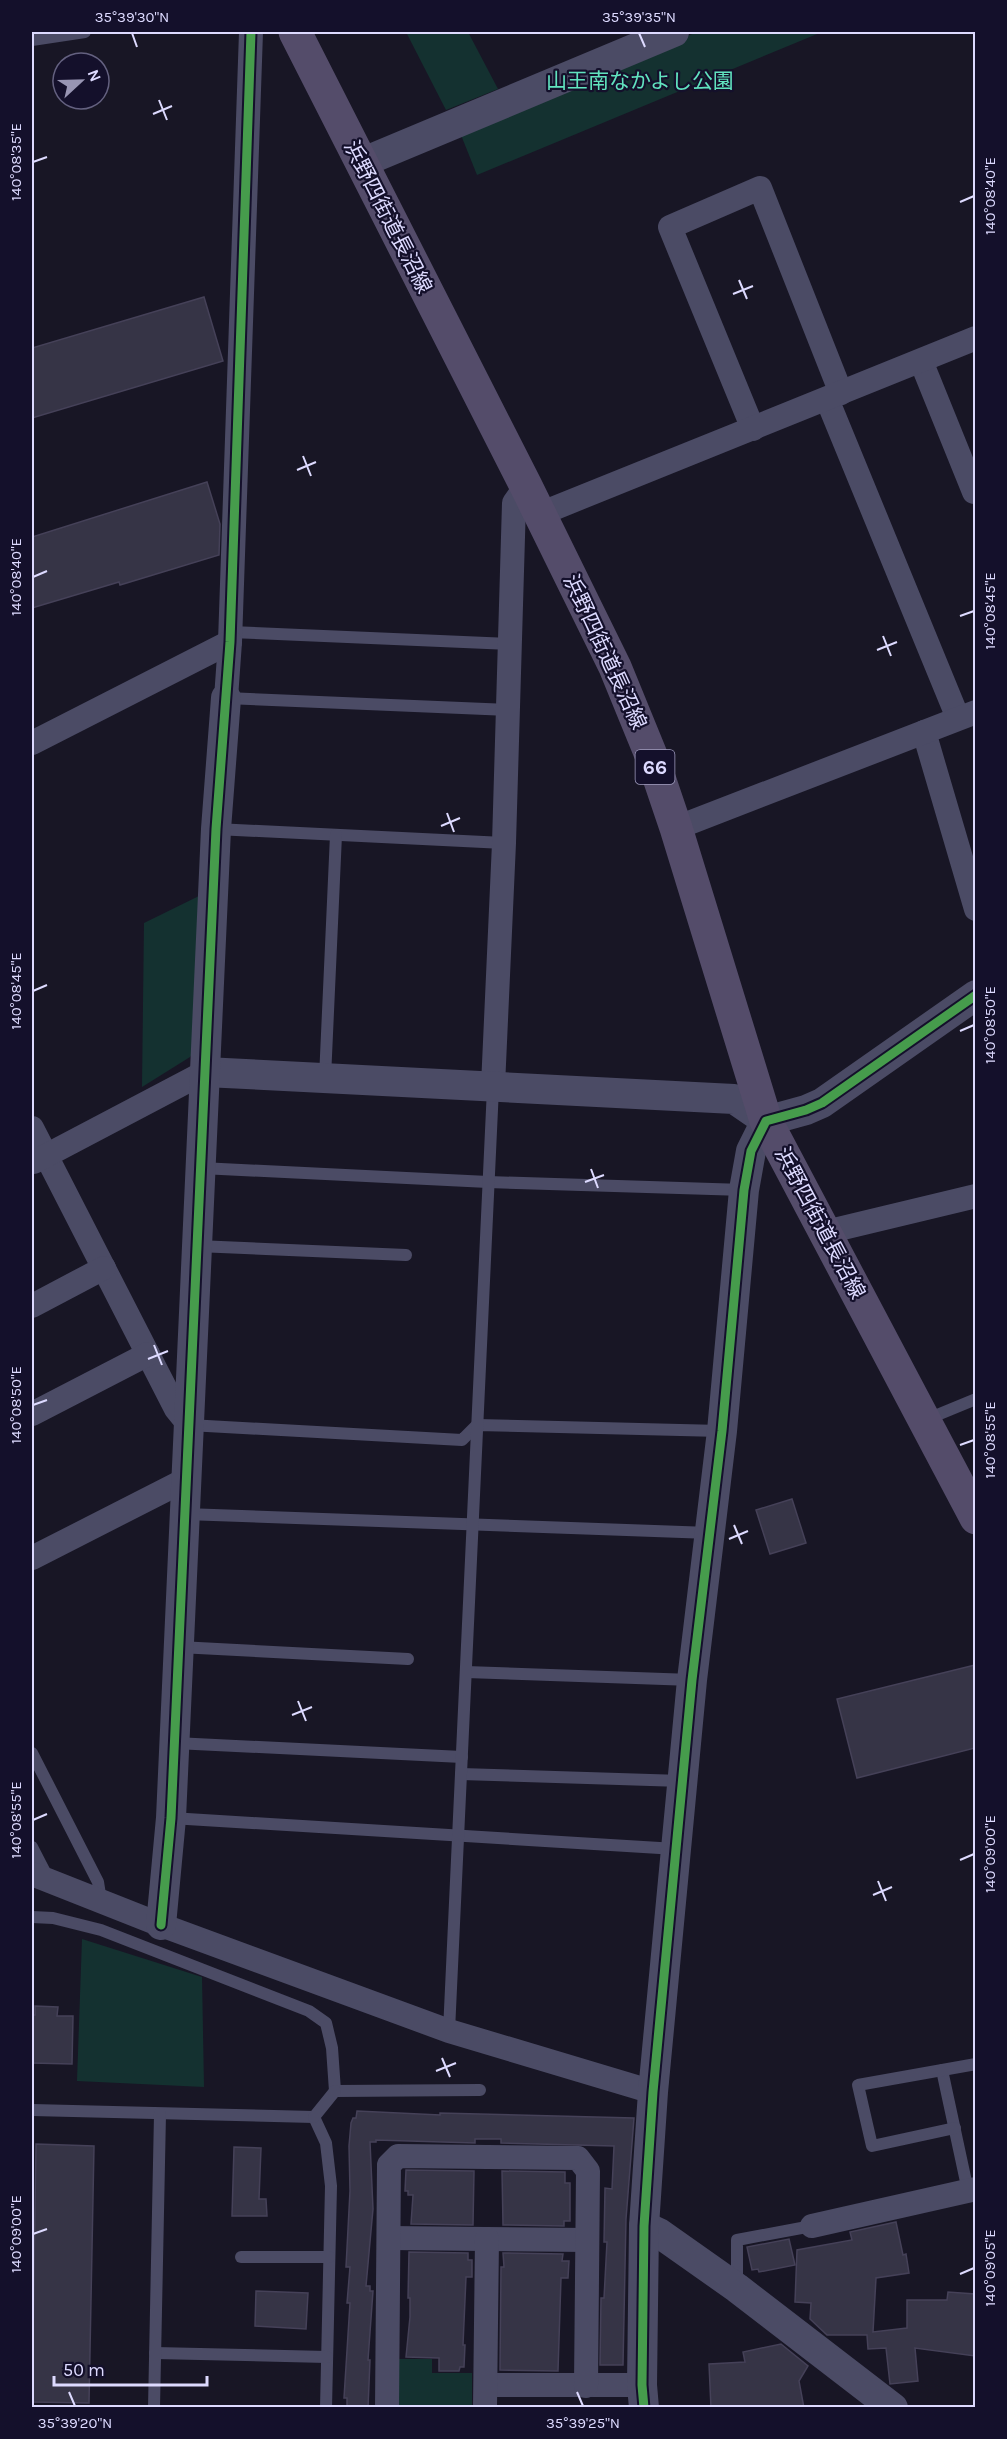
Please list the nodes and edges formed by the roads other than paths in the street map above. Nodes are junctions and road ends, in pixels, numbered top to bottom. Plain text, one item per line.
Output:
1 (85, 32) edge
2 (251, 32) edge
3 (295, 32) edge
4 (674, 32) edge
5 (32, 40) edge
6 (361, 163) junction
7 (975, 338) edge
8 (921, 361) junction
9 (834, 396) junction
10 (753, 429) junction
11 (974, 492) edge
12 (533, 500) junction
13 (230, 637) junction
14 (511, 644) junction
15 (226, 698) junction
16 (509, 710) junction
17 (967, 715) edge
18 (924, 732) junction
19 (32, 743) edge
20 (676, 828) junction
21 (216, 829) junction
22 (336, 835) junction
23 (504, 843) junction
24 (975, 909) edge
25 (975, 995) edge
26 (205, 1072) junction
27 (326, 1078) junction
28 (493, 1086) junction
29 (766, 1121) junction
30 (32, 1128) edge
31 (39, 1160) edge
32 (201, 1168) junction
33 (488, 1182) junction
34 (744, 1190) junction
35 (975, 1196) edge
36 (826, 1232) junction
37 (197, 1246) junction
38 (406, 1255) dead end
39 (104, 1268) junction
40 (32, 1306) edge
41 (148, 1354) junction
42 (975, 1399) edge
43 (32, 1414) edge
44 (924, 1420) junction
45 (189, 1425) junction
46 (477, 1425) junction
47 (722, 1431) junction
48 (187, 1479) junction
49 (185, 1514) junction
50 (975, 1518) edge
51 (472, 1526) junction
52 (710, 1533) junction
53 (32, 1558) edge
54 (179, 1647) junction
55 (408, 1659) dead end
56 (465, 1672) junction
57 (692, 1680) junction
58 (175, 1743) junction
59 (32, 1754) edge
60 (462, 1757) junction
61 (461, 1774) junction
62 (683, 1781) junction
63 (171, 1818) junction
64 (458, 1836) junction
65 (32, 1847) edge
66 (677, 1849) junction
67 (40, 1877) edge
68 (102, 1903) junction
69 (32, 1917) edge
70 (161, 1925) junction
71 (449, 2031) junction
72 (975, 2064) edge
73 (942, 2070) junction
74 (480, 2090) dead end
75 (334, 2091) junction
76 (653, 2092) junction
77 (32, 2110) edge
78 (160, 2114) junction
79 (314, 2117) junction
80 (955, 2128) junction
81 (972, 2190) edge
82 (644, 2226) junction
83 (812, 2226) joint
84 (389, 2238) junction
85 (487, 2239) junction
86 (587, 2240) junction
87 (241, 2257) dead end
88 (329, 2257) junction
89 (737, 2288) junction
90 (155, 2353) junction
91 (327, 2357) junction
92 (586, 2386) junction
93 (485, 2396) edge
94 (643, 2396) edge
95 (154, 2408) edge
96 (326, 2408) edge
97 (387, 2408) edge
98 (893, 2408) edge

1 - 5 lane
2 - 13 street
3 - 6 main road, 浜野四街道長沼線 / 66
4 - 6 street
6 - 12 main road, 浜野四街道長沼線 / 66
7 - 8 street
8 - 9 street
8 - 11 street
9 - 10 street
9 - 10 street
9 - 17 street
10 - 12 street
12 - 14 street
12 - 20 main road, 浜野四街道長沼線 / 66
13 - 14 lane
13 - 15 street
13 - 19 street
14 - 16 street
15 - 16 lane
15 - 21 street
16 - 23 street
17 - 18 street
18 - 20 street
18 - 24 street
20 - 29 main road, 浜野四街道長沼線 / 66
21 - 22 lane
21 - 26 street
22 - 23 lane
22 - 27 lane
23 - 28 street
25 - 29 street
26 - 27 street
26 - 31 street
26 - 32 street
27 - 28 street
28 - 29 street
28 - 33 lane
29 - 34 street
29 - 36 main road, 浜野四街道長沼線 / 66
30 - 31 street
31 - 39 street
32 - 33 lane
32 - 37 street
33 - 34 lane
33 - 46 lane
34 - 47 street
35 - 36 street
36 - 44 main road, 浜野四街道長沼線 / 66
37 - 38 lane
37 - 45 street
39 - 40 street
39 - 41 street
41 - 43 street
41 - 45 street
42 - 44 lane
44 - 50 main road, 浜野四街道長沼線 / 66
45 - 46 lane
45 - 48 street
46 - 47 lane
46 - 51 lane
47 - 52 street
48 - 49 street
48 - 53 street
49 - 51 lane
49 - 54 street
51 - 52 lane
51 - 56 lane
52 - 57 street
54 - 55 lane
54 - 58 street
56 - 57 lane
56 - 60 lane
57 - 62 street
58 - 60 lane
58 - 63 street
59 - 68 lane
60 - 61 lane
61 - 62 lane
61 - 64 lane
62 - 66 street
63 - 64 lane
63 - 70 street
64 - 66 lane
64 - 71 lane
65 - 67 lane
66 - 76 street
67 - 68 street
68 - 70 street
69 - 75 lane
70 - 71 street
71 - 76 street
72 - 73 lane
73 - 80 lane
73 - 80 lane
74 - 75 lane
75 - 79 lane
76 - 82 street
77 - 78 lane
78 - 79 lane
78 - 90 lane
79 - 88 lane
80 - 81 lane
81 - 83 street
82 - 89 street
82 - 94 street
83 - 89 lane
84 - 85 street
84 - 86 street
84 - 97 street
85 - 86 street
85 - 93 street
86 - 92 street
87 - 88 lane
88 - 91 lane
89 - 98 street
90 - 91 lane
90 - 95 lane
91 - 96 lane
92 - 93 street
92 - 94 street

